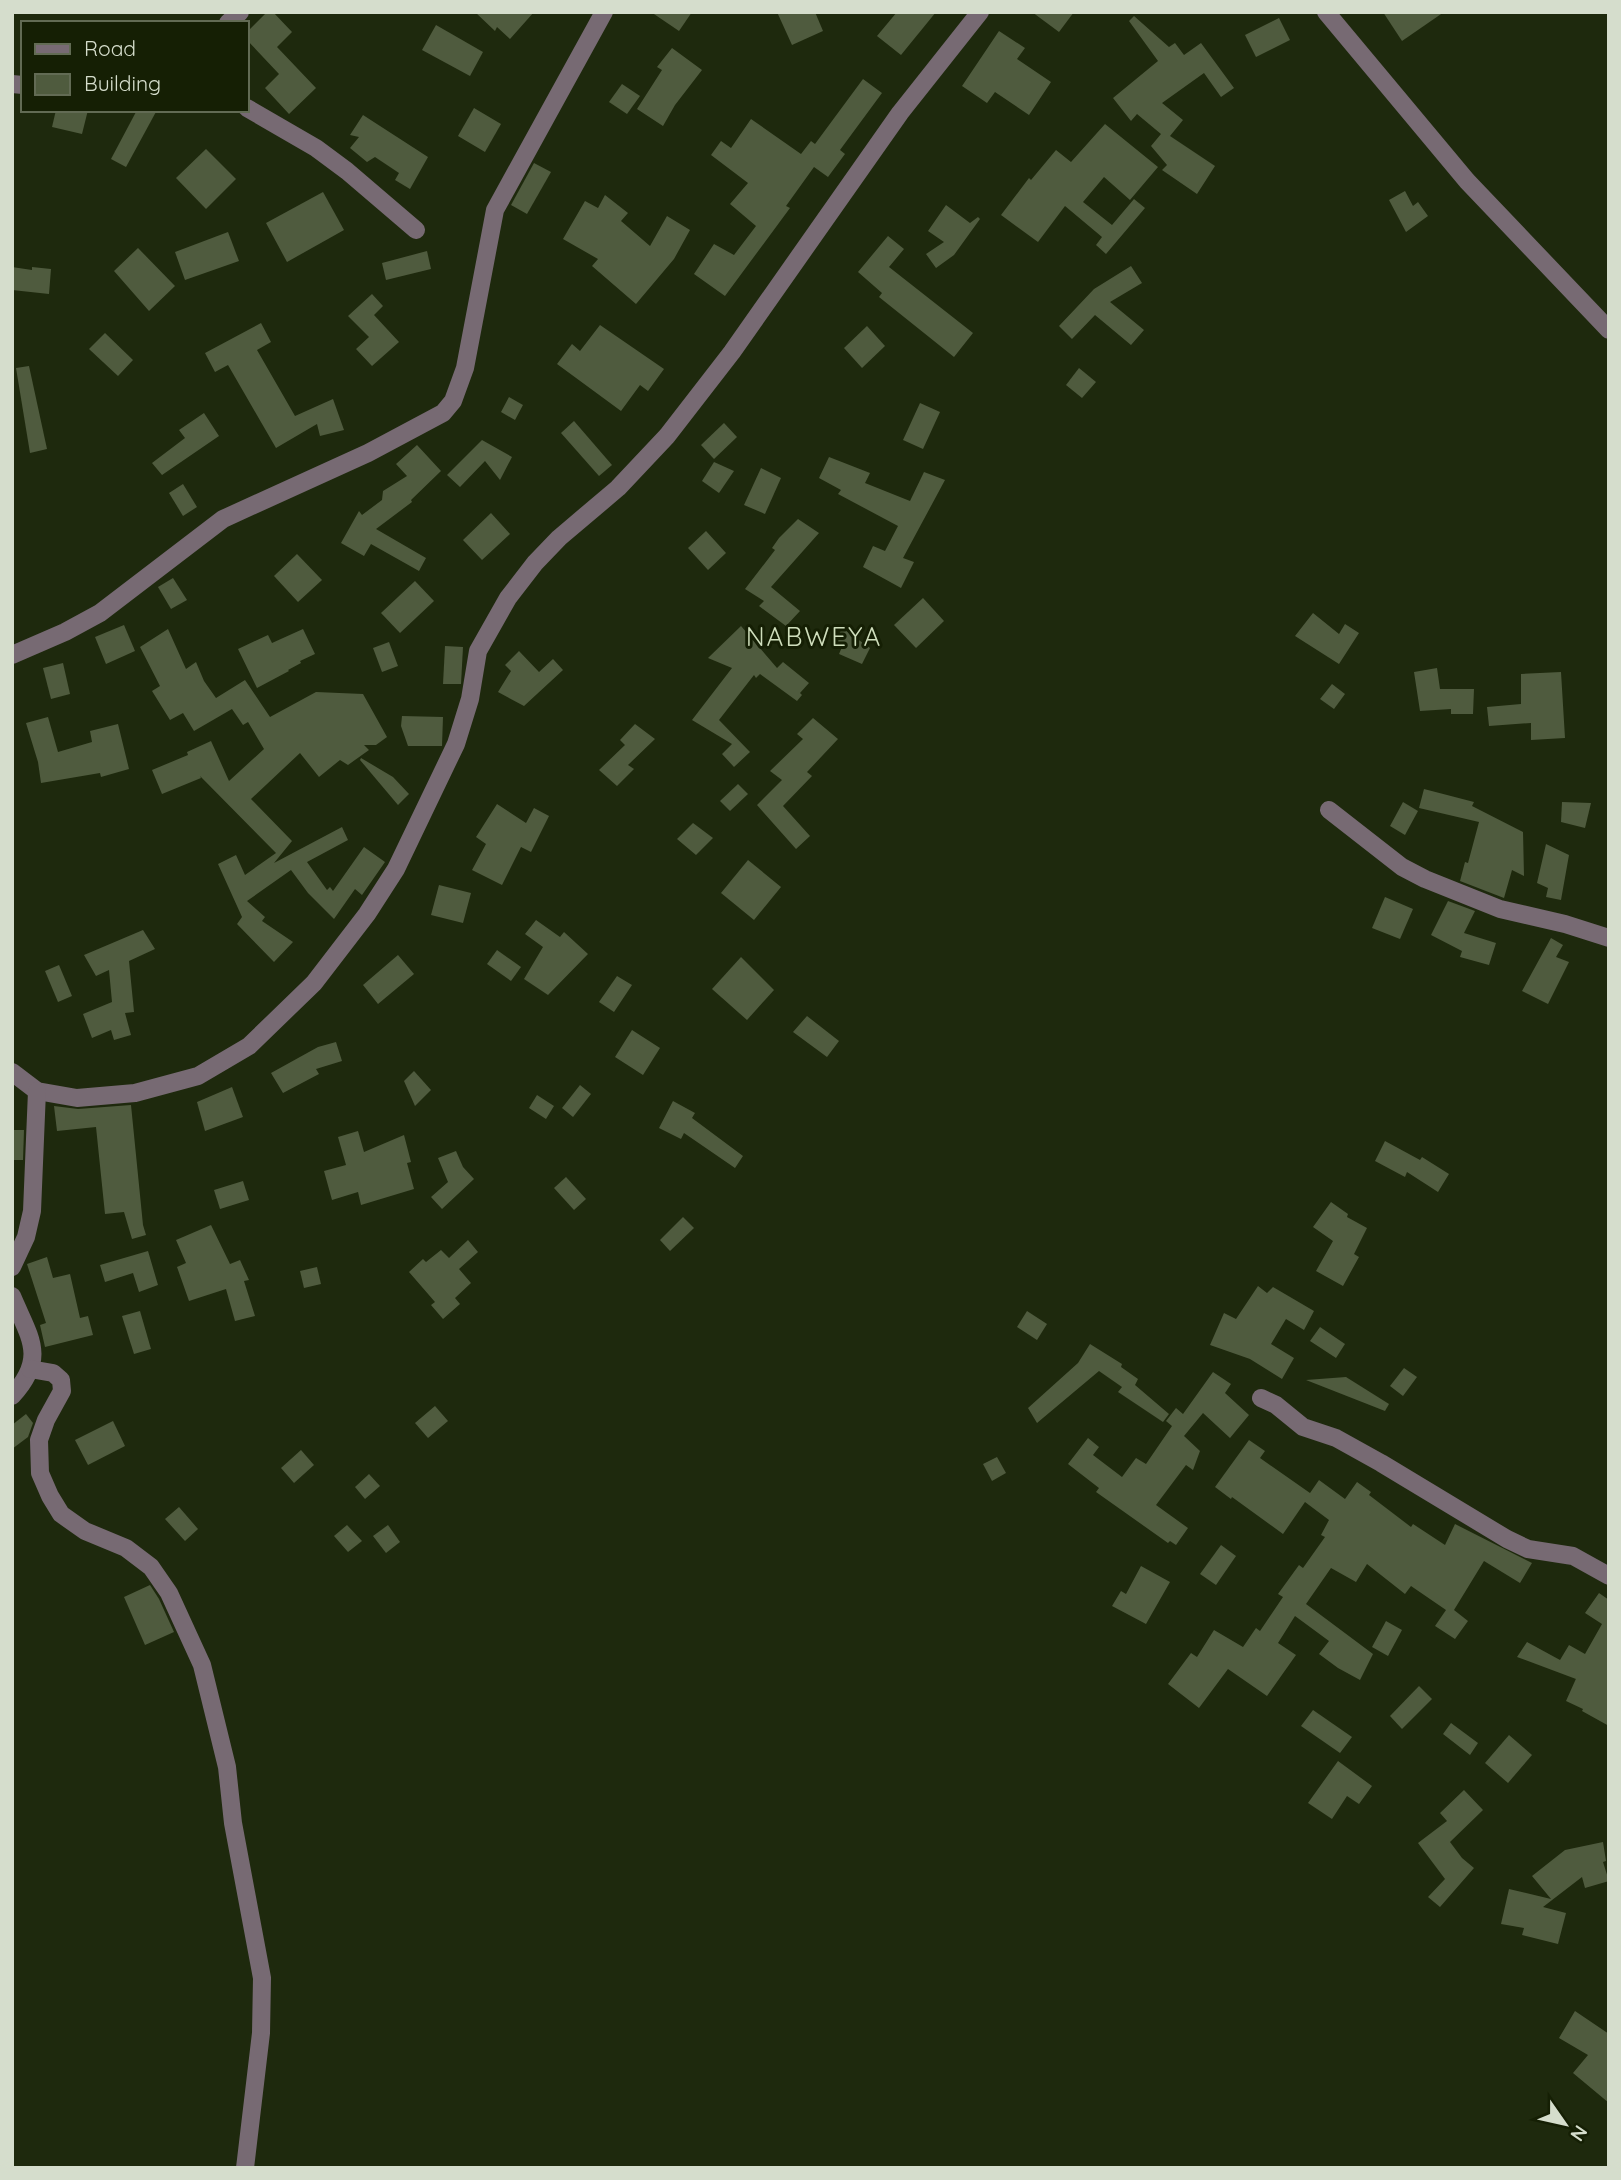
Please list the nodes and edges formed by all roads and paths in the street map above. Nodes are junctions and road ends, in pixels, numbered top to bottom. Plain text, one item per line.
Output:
1 (604, 12) edge
2 (980, 12) edge
3 (1326, 12) edge
4 (248, 109) edge
5 (416, 230) dead end
6 (1609, 330) edge
7 (12, 655) edge
8 (1329, 810) dead end
9 (1609, 938) edge
10 (12, 1072) edge
11 (37, 1091) junction
12 (12, 1267) edge
13 (12, 1296) edge
14 (30, 1369) junction
15 (12, 1396) edge
16 (1261, 1398) dead end
17 (1609, 1576) edge
18 (245, 2168) edge

1 - 7 street
2 - 11 street
3 - 6 street
4 - 5 street
8 - 9 street
10 - 11 street
11 - 12 street
13 - 14 street
14 - 15 street
14 - 18 street
16 - 17 street

